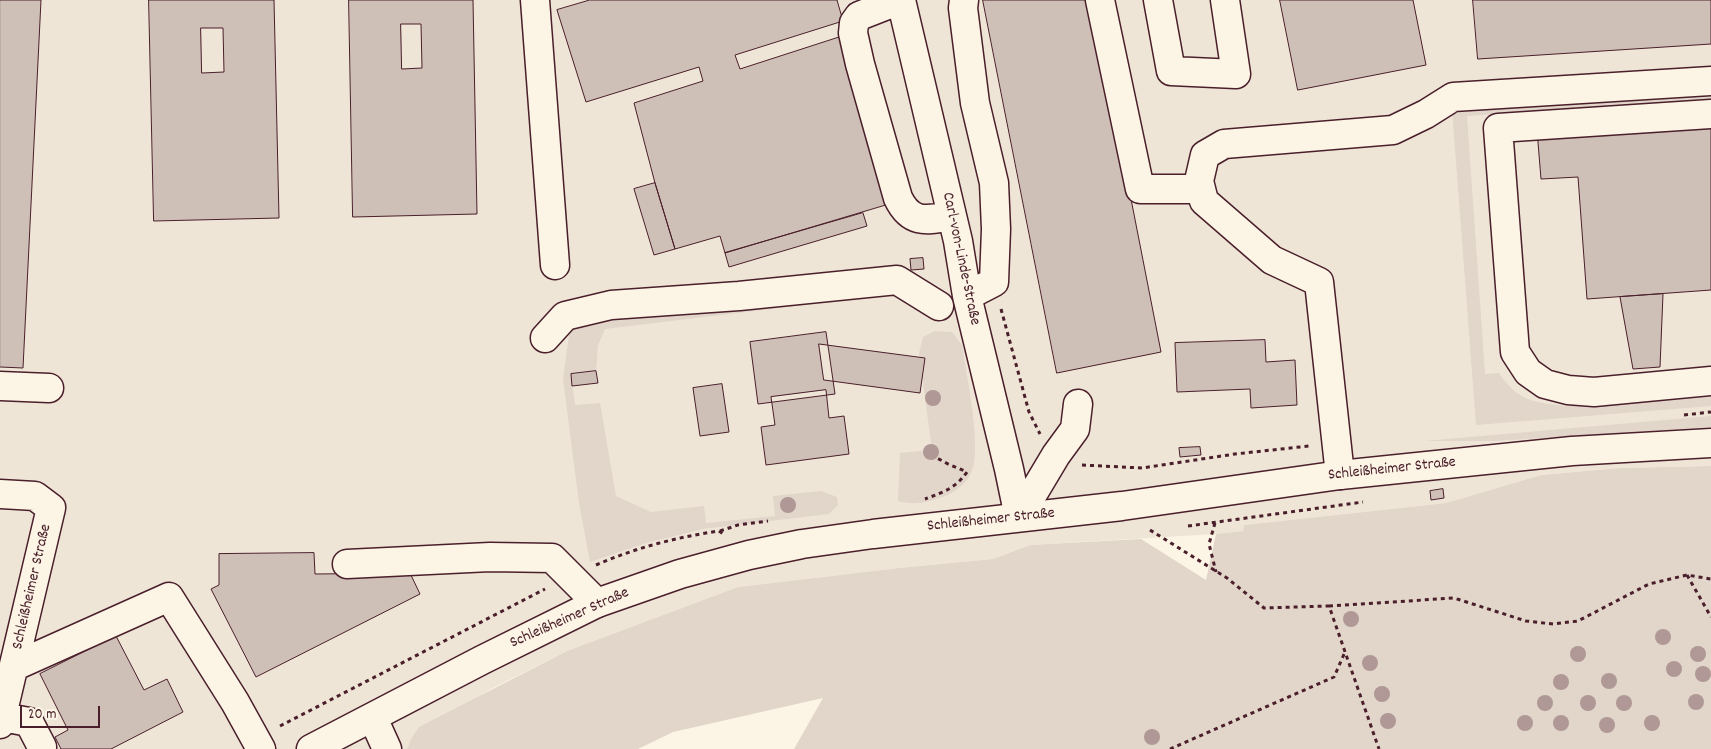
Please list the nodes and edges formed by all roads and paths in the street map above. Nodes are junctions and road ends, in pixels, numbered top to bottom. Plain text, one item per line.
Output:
1 (535, 0) edge
2 (900, 0) edge
3 (964, 0) edge
4 (1100, 0) edge
5 (1158, 0) edge
6 (1225, 0) edge
7 (1711, 81) edge
8 (1711, 114) edge
9 (1201, 189) junction
10 (952, 216) junction
11 (555, 265) dead end
12 (994, 282) junction
13 (967, 296) junction
14 (939, 306) dead end
15 (545, 338) dead end
16 (1711, 381) edge
17 (0, 386) edge
18 (49, 388) dead end
19 (1078, 404) dead end
20 (1711, 412) edge
21 (1682, 415) dead end
22 (1711, 443) edge
23 (1337, 444) junction
24 (924, 451) dead end
25 (1056, 455) junction
26 (1142, 468) junction
27 (967, 472) dead end
28 (1340, 475) junction
29 (0, 494) edge
30 (1370, 501) dead end
31 (1146, 502) junction
32 (1018, 517) junction
33 (1215, 523) junction
34 (1187, 527) dead end
35 (1160, 530) dead end
36 (1150, 531) junction
37 (346, 564) dead end
38 (1216, 572) junction
39 (1687, 575) junction
40 (1711, 579) edge
41 (597, 603) junction
42 (1330, 606) junction
43 (1711, 617) edge
44 (1345, 651) junction
45 (15, 666) junction
46 (373, 718) junction
47 (1, 720) edge
48 (42, 747) dead end
49 (261, 749) edge
50 (311, 749) edge
51 (387, 749) edge
52 (1170, 749) edge
53 (1378, 749) edge

1 - 11 main road
2 - 10 main road, Carl-von-Linde-Straße
2 - 10 main road
3 - 12 main road
4 - 9 main road
5 - 6 main road
7 - 9 main road
8 - 16 main road
9 - 23 main road
10 - 13 main road, Carl-von-Linde-Straße
12 - 13 main road
12 - 25 path
13 - 32 main road, Carl-von-Linde-Straße
14 - 15 main road
17 - 18 main road
19 - 25 main road
20 - 21 path
22 - 28 main road, Schleißheimer Straße
23 - 26 path
23 - 28 main road
24 - 27 path
25 - 26 path
25 - 32 main road
26 - 31 path
28 - 31 main road, Schleißheimer Straße
29 - 45 main road, Schleißheimer Straße
30 - 33 path
31 - 32 main road, Schleißheimer Straße
31 - 36 path
32 - 41 main road, Schleißheimer Straße
33 - 34 path
33 - 38 path
35 - 36 path
36 - 38 path
37 - 41 main road
38 - 42 path
39 - 40 path
39 - 42 path
39 - 43 path
41 - 46 main road, Schleißheimer Straße
42 - 44 path
44 - 52 path
44 - 53 path
45 - 47 main road, Schleißheimer Straße
45 - 49 main road
46 - 50 main road, Schleißheimer Straße
46 - 51 main road
47 - 48 main road

